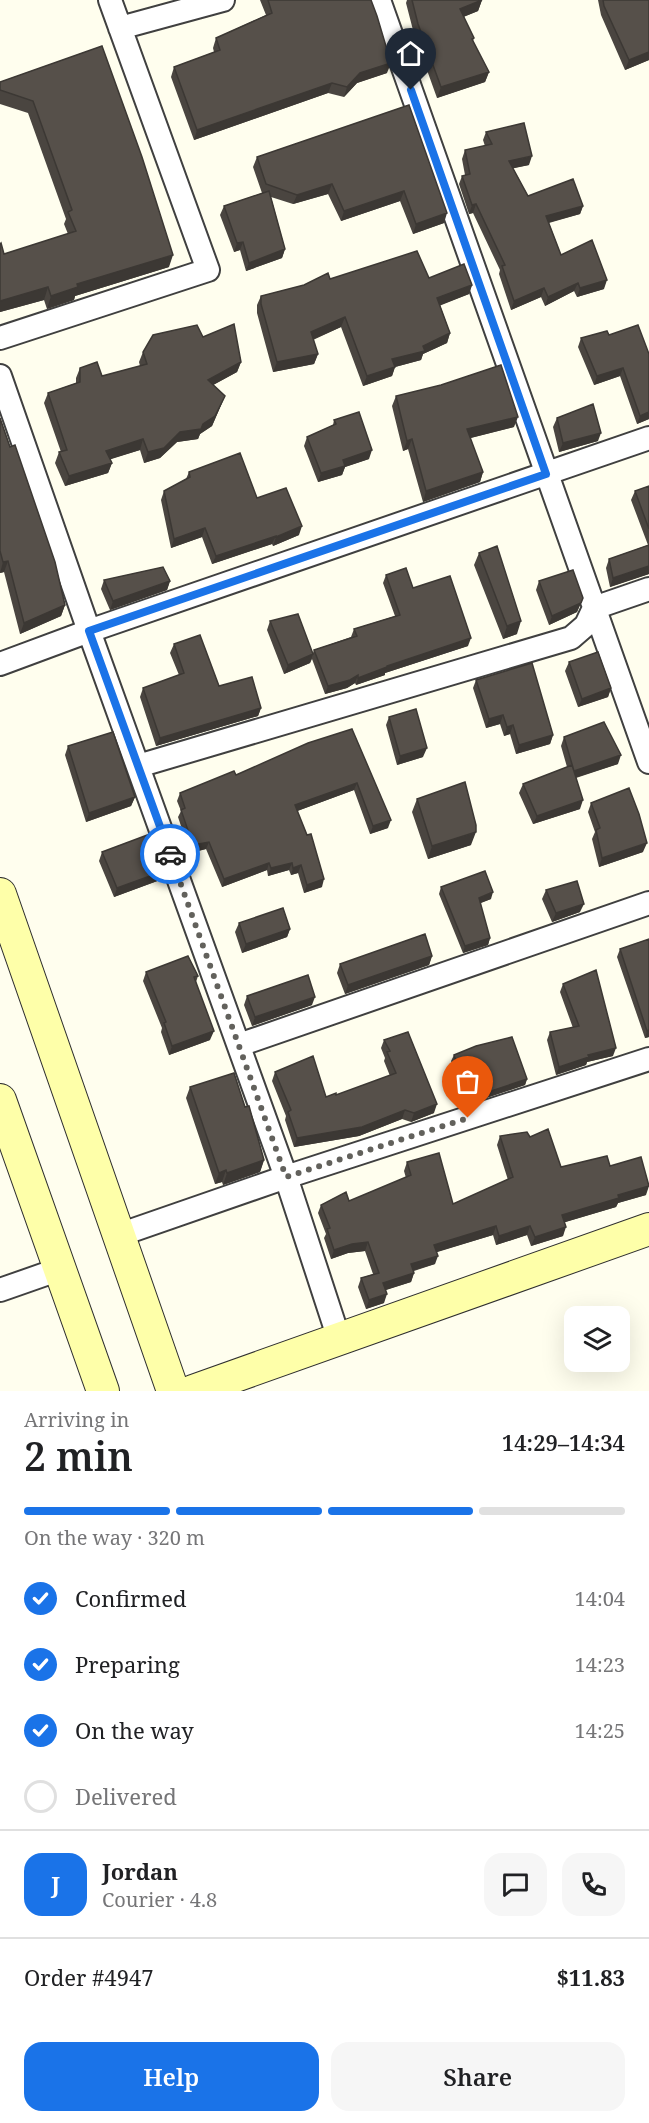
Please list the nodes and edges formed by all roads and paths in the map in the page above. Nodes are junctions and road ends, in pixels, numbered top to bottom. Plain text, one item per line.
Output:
1 (110, 0) edge
2 (223, 0) edge
3 (379, 0) edge
4 (120, 28) junction
5 (0, 338) edge
6 (0, 376) edge
7 (649, 438) edge
8 (546, 474) junction
9 (649, 589) edge
10 (594, 608) junction
11 (89, 631) junction
12 (0, 664) edge
13 (649, 762) edge
14 (138, 766) junction
15 (0, 894) edge
16 (649, 903) edge
17 (239, 1045) junction
18 (649, 1059) edge
19 (0, 1100) edge
20 (286, 1177) junction
21 (649, 1229) edge
22 (119, 1234) junction
23 (60, 1269) junction
24 (0, 1290) edge
25 (339, 1339) junction
26 (103, 1391) edge
27 (173, 1391) edge
28 (193, 1391) edge

1 - 4 street
2 - 4 street
3 - 8 street
4 - 5 street
6 - 11 street
7 - 8 street
8 - 10 street
8 - 11 street
9 - 10 street
10 - 13 street
10 - 14 street
11 - 12 street
11 - 14 street
14 - 17 street
15 - 22 street
16 - 17 street
17 - 20 street
18 - 20 street
19 - 23 street
20 - 22 street
20 - 25 street
21 - 25 street
22 - 27 street
23 - 24 street
23 - 26 street
25 - 28 street

